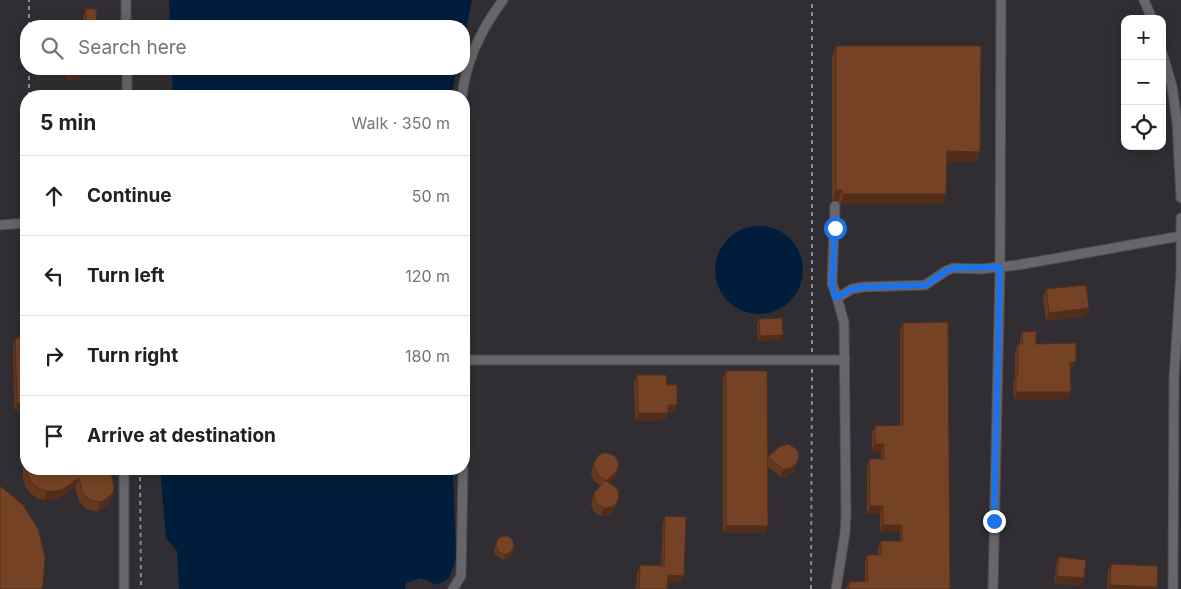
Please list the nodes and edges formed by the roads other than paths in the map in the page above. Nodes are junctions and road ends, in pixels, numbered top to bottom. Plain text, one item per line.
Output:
1 (126, 0) edge
2 (502, 0) edge
3 (1001, 0) edge
4 (1144, 0) edge
5 (1150, 15) edge
6 (126, 20) edge
7 (1164, 60) edge
8 (470, 64) edge
9 (127, 75) edge
10 (467, 75) edge
11 (127, 90) edge
12 (463, 90) edge
13 (1181, 198) edge
14 (835, 206) dead end
15 (1181, 218) edge
16 (20, 223) edge
17 (0, 225) edge
18 (1180, 236) edge
19 (1000, 267) junction
20 (836, 298) junction
21 (470, 360) edge
22 (845, 360) junction
23 (124, 475) edge
24 (463, 475) edge
25 (124, 589) edge
26 (454, 589) edge
27 (836, 589) edge
28 (993, 589) edge
29 (1173, 589) edge

1 - 6 street
2 - 8 street
3 - 19 street
4 - 5 street
7 - 13 street
9 - 11 street
10 - 12 street
14 - 20 street
15 - 18 street
16 - 17 street
18 - 19 street
18 - 29 street
19 - 20 street
19 - 28 street
20 - 22 street
21 - 22 street
22 - 27 street
23 - 25 street
24 - 26 street

